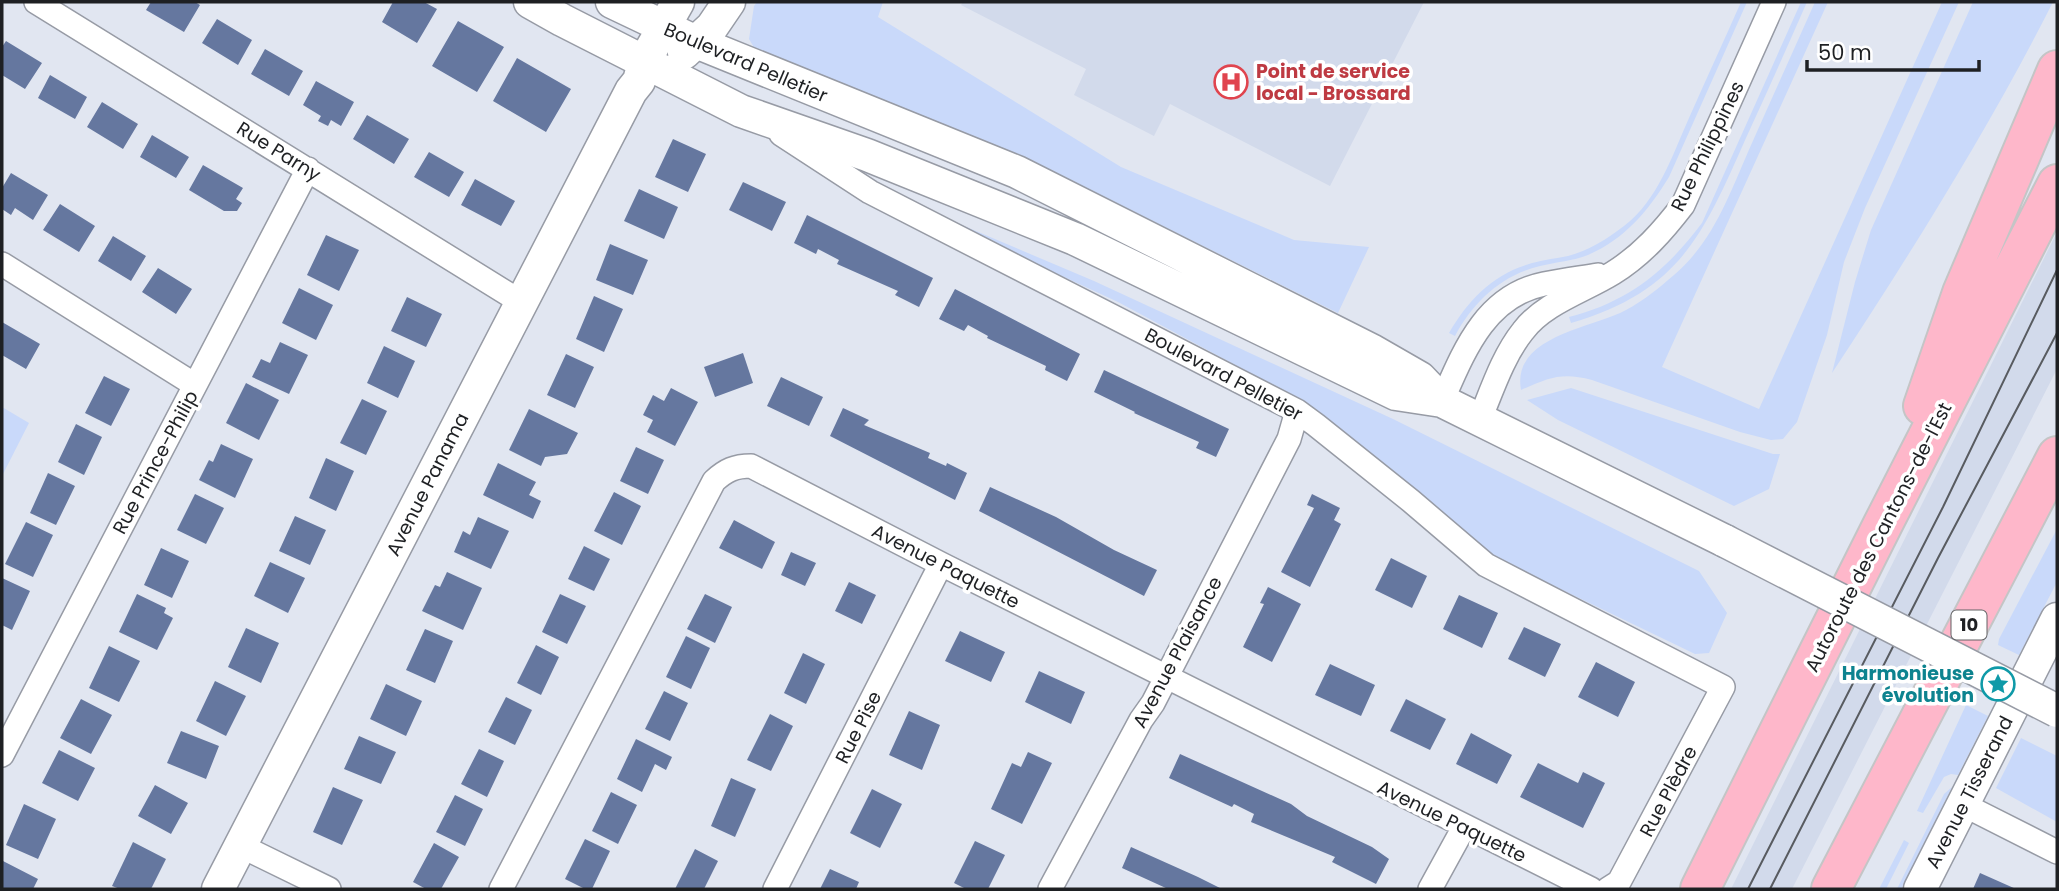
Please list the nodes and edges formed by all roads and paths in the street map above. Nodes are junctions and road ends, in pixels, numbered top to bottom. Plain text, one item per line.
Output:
1 (36, 2) edge
2 (530, 2) edge
3 (612, 2) edge
4 (729, 2) edge
5 (1774, 2) edge
6 (671, 15) edge
7 (696, 42) junction
8 (2057, 70) edge
9 (649, 72) junction
10 (741, 111) junction
11 (308, 169) junction
12 (2057, 184) edge
13 (2, 264) edge
14 (1615, 272) junction
15 (521, 302) junction
16 (195, 385) junction
17 (1442, 401) junction
18 (1297, 411) junction
19 (1480, 419) junction
20 (2057, 456) edge
21 (1883, 524) junction
22 (941, 564) junction
23 (2057, 619) edge
24 (1166, 678) junction
25 (1723, 687) joint
26 (2057, 711) edge
27 (3, 749) edge
28 (1962, 804) junction
29 (1464, 827) junction
30 (241, 846) junction
31 (2057, 852) edge
32 (218, 889) edge
33 (328, 889) edge
34 (501, 889) edge
35 (775, 889) edge
36 (1050, 889) edge
37 (1430, 889) edge
38 (1591, 889) edge
39 (1608, 889) edge
40 (1700, 889) edge
41 (1830, 889) edge
42 (1920, 889) edge

1 - 11 street, Rue Parny
2 - 9 street, Boulevard Pelletier
3 - 6 street, Boulevard Pelletier
4 - 7 street, Avenue Panama
5 - 14 street, Rue Philippines
6 - 7 street, Boulevard Pelletier
6 - 9 street, Avenue Panama
7 - 9 street, Avenue Panama
7 - 17 street, Boulevard Pelletier
8 - 21 highway
9 - 10 street, Boulevard Pelletier
9 - 15 street, Avenue Panama
10 - 17 street, Boulevard Pelletier
10 - 18 street, Boulevard Pelletier
11 - 15 street, Rue Parny
11 - 16 street, Rue Prince-Philip
12 - 21 highway, Autoroute des Cantons-de-l'Est
13 - 16 street
14 - 17 street
14 - 19 street, Rue Philippines
15 - 30 street, Avenue Panama
16 - 27 street, Rue Prince-Philip
17 - 19 street, Boulevard Pelletier
18 - 24 street, Avenue Plaisance
18 - 25 street, Boulevard Pelletier
19 - 26 street, Boulevard Pelletier, bridge
20 - 41 highway, 10
21 - 40 highway, Autoroute des Cantons-de-l'Est
22 - 24 street, Avenue Paquette
22 - 34 street, Avenue Paquette
22 - 35 street, Rue Pise
23 - 28 street, Avenue Tisserand
24 - 29 street, Avenue Paquette
24 - 36 street, Avenue Plaisance
25 - 39 street, Rue Plèdre
28 - 31 street
28 - 42 street, Avenue Tisserand
29 - 37 street
29 - 38 street, Avenue Paquette
30 - 32 street, Avenue Panama
30 - 33 street

